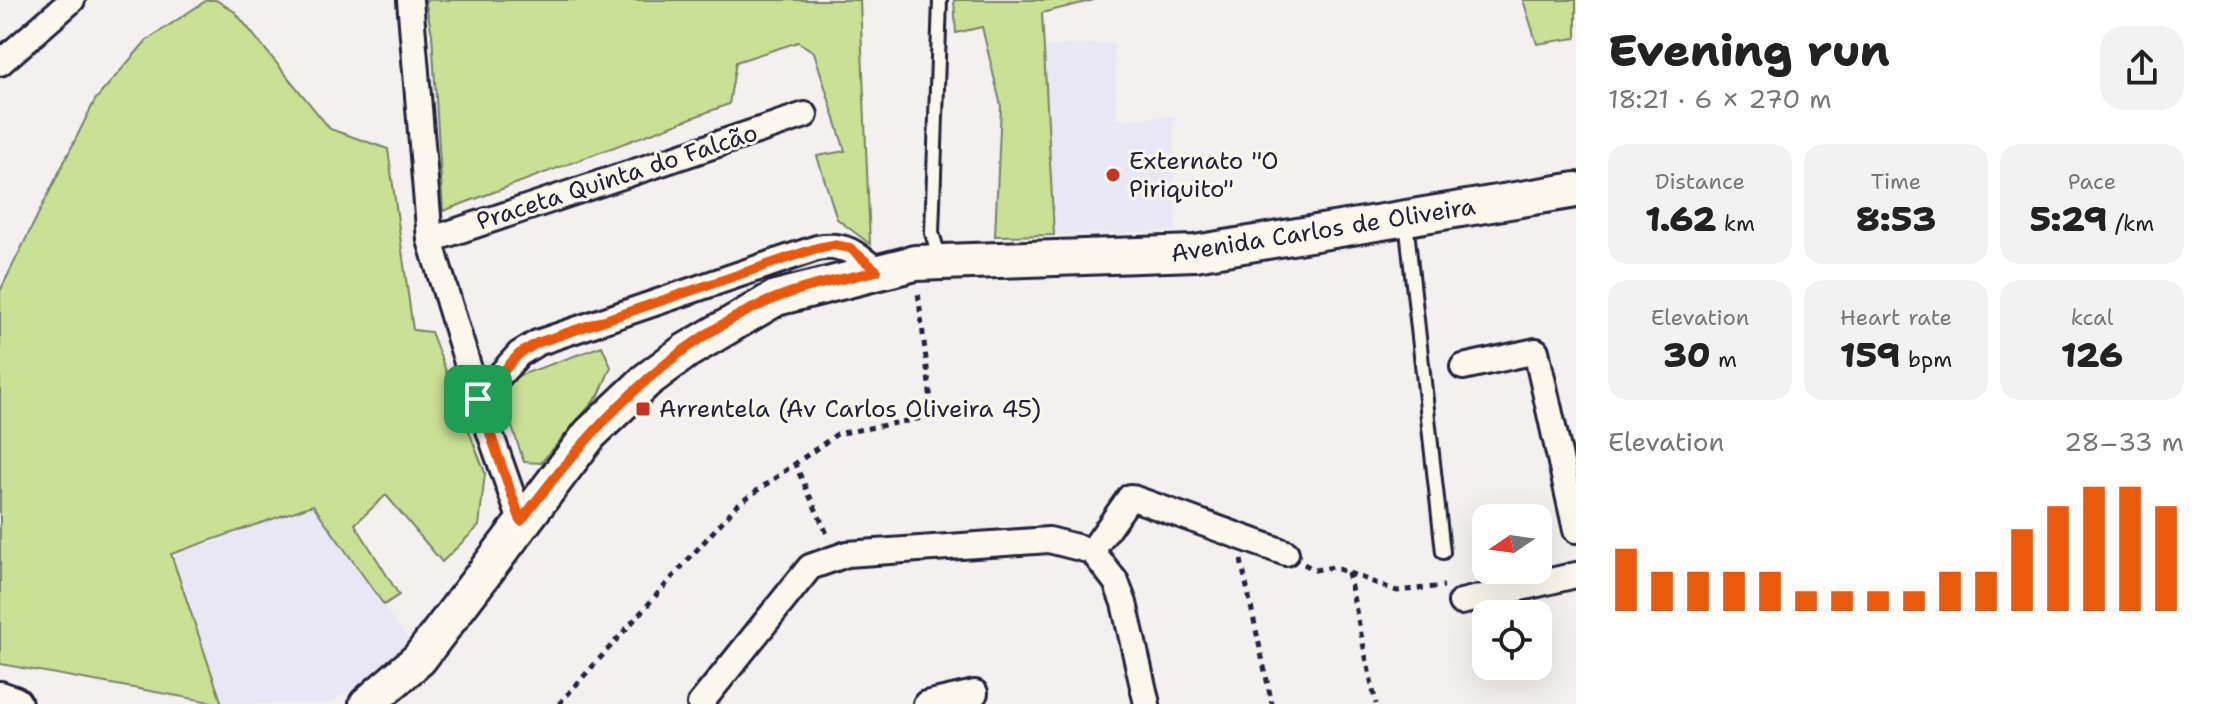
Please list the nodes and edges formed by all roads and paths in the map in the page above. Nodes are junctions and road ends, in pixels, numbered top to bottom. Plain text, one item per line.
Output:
1 (72, 0) edge
2 (410, 0) edge
3 (940, 0) edge
4 (0, 63) edge
5 (805, 115) dead end
6 (1576, 190) edge
7 (1405, 220) junction
8 (430, 240) junction
9 (928, 263) junction
10 (877, 271) junction
11 (1463, 367) dead end
12 (478, 399) junction
13 (794, 462) junction
14 (521, 521) junction
15 (1576, 530) edge
16 (1235, 535) junction
17 (1092, 551) junction
18 (1443, 552) dead end
19 (1286, 553) joint
20 (838, 558) junction
21 (1347, 572) junction
22 (1575, 580) edge
23 (1461, 602) joint
24 (975, 693) dead end
25 (0, 699) edge
26 (14, 704) edge
27 (367, 704) edge
28 (559, 704) edge
29 (700, 704) edge
30 (926, 704) edge
31 (1147, 704) edge
32 (1272, 704) edge
33 (1376, 704) edge

1 - 4 street
2 - 8 street
3 - 9 lane
5 - 8 street, Praceta Quinta do Falcão
6 - 7 main road, Avenida Carlos de Oliveira
7 - 9 main road, Avenida Carlos de Oliveira
7 - 18 lane
8 - 12 street
9 - 10 main road, Avenida Carlos de Oliveira
9 - 13 path
10 - 12 street
10 - 14 main road, Avenida Carlos de Oliveira
11 - 15 street
12 - 14 street
13 - 20 path
13 - 28 path
14 - 27 main road, Avenida Carlos de Oliveira
16 - 17 street
16 - 19 street
16 - 32 path
17 - 20 street
17 - 31 street
19 - 21 path
20 - 29 street
21 - 23 path
21 - 33 path
22 - 23 street
24 - 30 street
25 - 26 main road

